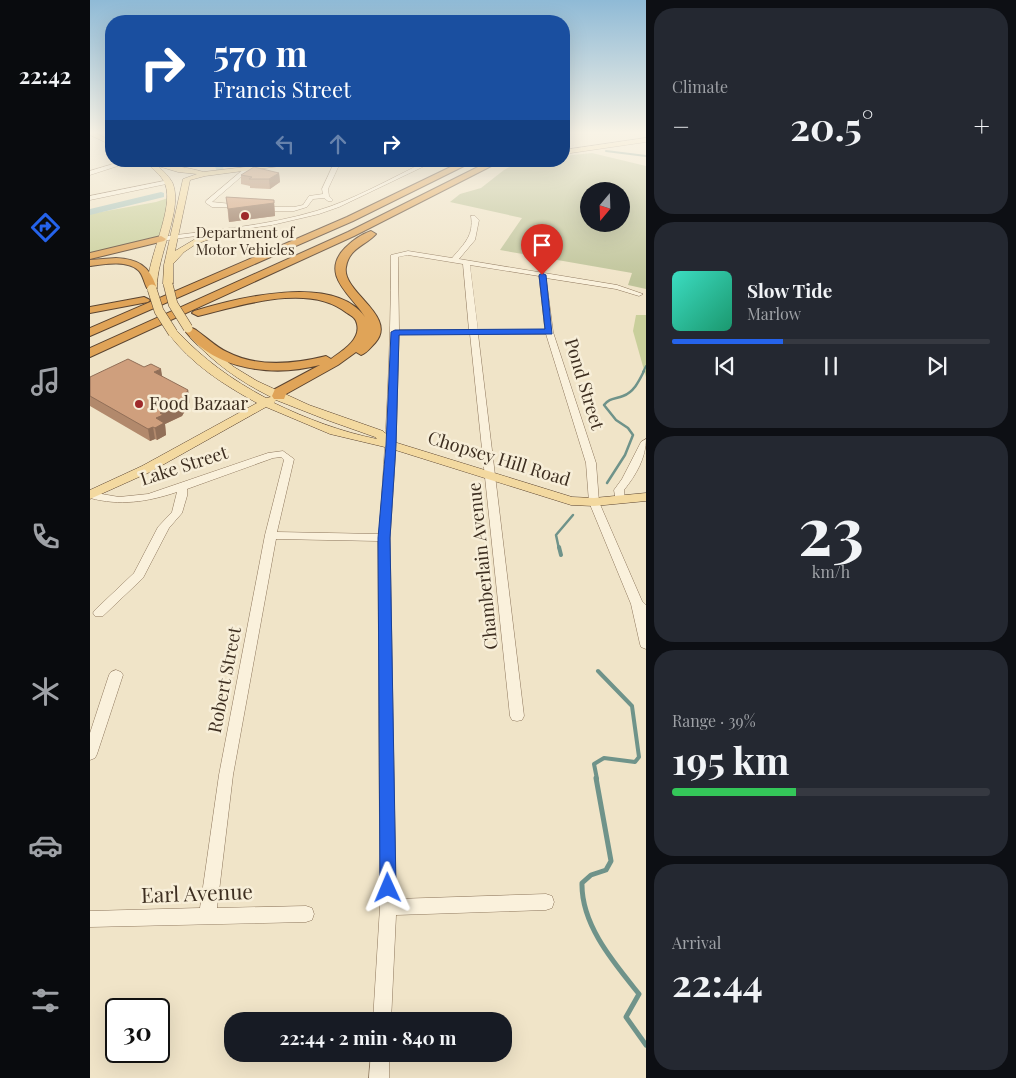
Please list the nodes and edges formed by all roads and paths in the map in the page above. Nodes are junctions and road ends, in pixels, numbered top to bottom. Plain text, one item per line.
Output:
1 (167, 182) edge
2 (168, 182) edge
3 (186, 182) edge
4 (231, 182) edge
5 (328, 182) edge
6 (386, 182) edge
7 (427, 182) edge
8 (457, 182) edge
9 (440, 191) junction
10 (326, 196) junction
11 (90, 198) edge
12 (342, 203) junction
13 (473, 217) dead end
14 (227, 231) junction
15 (175, 239) junction
16 (160, 241) junction
17 (90, 256) edge
18 (259, 259) junction
19 (453, 261) junction
20 (90, 262) edge
21 (466, 263) junction
22 (168, 265) junction
23 (542, 275) junction
24 (152, 288) junction
25 (639, 294) dead end
26 (90, 310) edge
27 (190, 330) junction
28 (90, 332) edge
29 (395, 332) junction
30 (475, 332) junction
31 (549, 332) junction
32 (356, 344) junction
33 (90, 353) edge
34 (279, 396) junction
35 (265, 402) junction
36 (646, 442) edge
37 (391, 445) junction
38 (286, 455) joint
39 (490, 477) junction
40 (182, 487) junction
41 (90, 495) edge
42 (646, 498) edge
43 (620, 500) junction
44 (594, 502) junction
45 (271, 535) junction
46 (384, 538) junction
47 (642, 608) edge
48 (100, 613) dead end
49 (646, 644) edge
50 (116, 675) dead end
51 (517, 716) dead end
52 (90, 754) edge
53 (546, 902) dead end
54 (388, 907) junction
55 (306, 914) dead end
56 (207, 917) junction
57 (90, 920) edge
58 (382, 1012) edge
59 (380, 1062) edge
60 (379, 1078) edge

1 - 11 street
2 - 16 main road, Chopsey Hill Road
3 - 15 main road, Chopsey Hill Road
4 - 10 street
5 - 10 street
6 - 12 street
7 - 18 highway
8 - 9 highway
9 - 33 highway
9 - 34 highway
10 - 12 street
12 - 14 street
13 - 19 street
14 - 15 street
14 - 22 main road
15 - 16 street
15 - 22 main road, Chopsey Hill Road
16 - 17 highway
16 - 20 highway
16 - 24 main road, Chopsey Hill Road
18 - 26 highway
18 - 28 highway
19 - 21 street
19 - 29 street
20 - 24 highway
21 - 23 street
21 - 30 street, Chamberlain Avenue
22 - 27 main road, Chopsey Hill Road, bridge
23 - 25 street
23 - 31 street, Pond Street
24 - 35 main road, Chopsey Hill Road, bridge
27 - 32 highway
27 - 34 main road, Chopsey Hill Road
29 - 30 street
29 - 37 street
30 - 31 street
30 - 39 street, Chamberlain Avenue
31 - 44 street, Pond Street
32 - 33 highway
32 - 34 highway
34 - 35 main road
34 - 37 main road, Chopsey Hill Road
35 - 37 main road, Chopsey Hill Road
35 - 41 main road
36 - 43 street
37 - 39 main road, Chopsey Hill Road
37 - 46 street
38 - 40 street, Lake Street
38 - 45 street, Robert Street
39 - 44 main road, Chopsey Hill Road
39 - 51 street, Chamberlain Avenue
40 - 41 street, Lake Street
40 - 48 street
42 - 43 main road, Chopsey Hill Road
43 - 44 main road, Chopsey Hill Road
44 - 47 street
45 - 46 street
45 - 56 street, Robert Street
46 - 54 street
47 - 49 street
50 - 52 street
53 - 54 street
54 - 58 street
55 - 56 street, Earl Avenue
56 - 57 street, Earl Avenue
59 - 60 street

